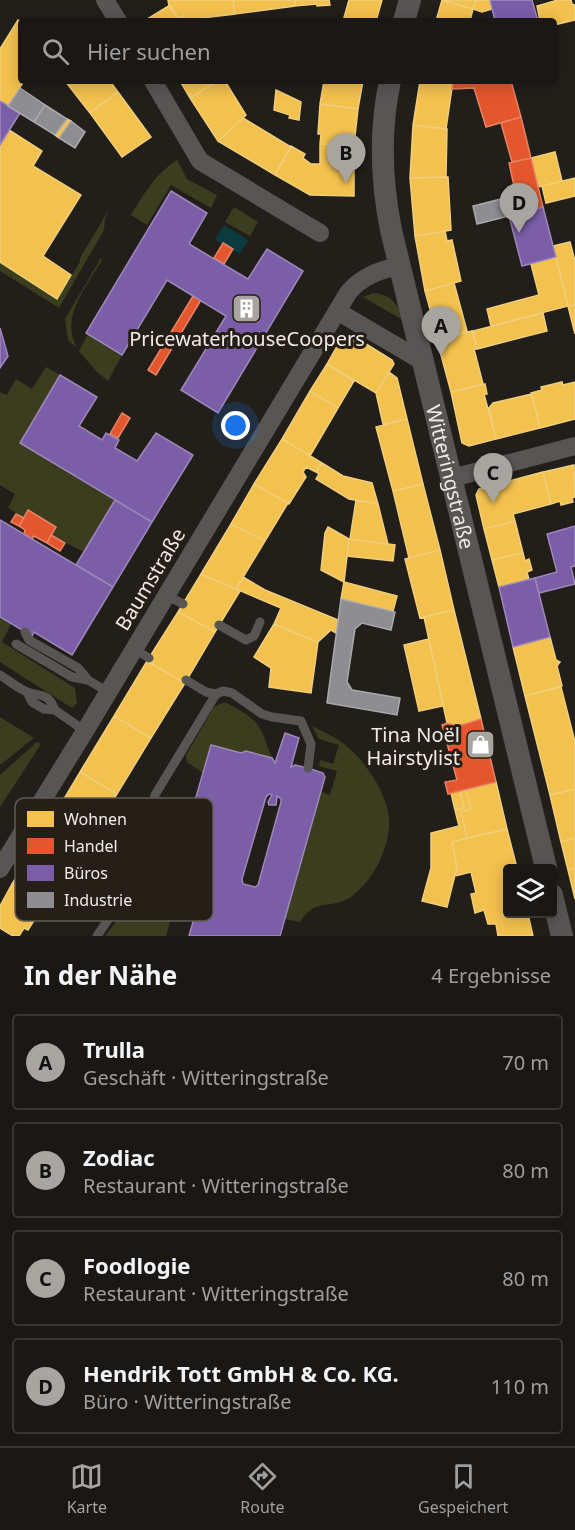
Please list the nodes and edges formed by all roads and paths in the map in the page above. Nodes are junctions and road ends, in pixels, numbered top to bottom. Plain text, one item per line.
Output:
1 (105, 0) edge
2 (410, 0) edge
3 (116, 18) edge
4 (405, 18) edge
5 (155, 84) edge
6 (390, 84) edge
7 (320, 233) dead end
8 (400, 265) junction
9 (337, 311) junction
10 (422, 361) junction
11 (575, 446) edge
12 (452, 478) junction
13 (166, 595) junction
14 (183, 604) dead end
15 (260, 622) dead end
16 (219, 625) dead end
17 (25, 632) dead end
18 (16, 644) dead end
19 (0, 675) edge
20 (88, 680) junction
21 (186, 680) dead end
22 (108, 692) junction
23 (216, 694) junction
24 (85, 731) junction
25 (308, 768) dead end
26 (44, 798) edge
27 (154, 798) edge
28 (15, 845) edge
29 (545, 864) edge
30 (0, 869) edge
31 (557, 916) edge
32 (107, 921) edge
33 (97, 936) edge
34 (562, 936) edge

1 - 3 street
2 - 4 street
5 - 7 street
6 - 8 street, Witteringstraße
8 - 9 street, Baumstraße
8 - 10 street, Witteringstraße
9 - 10 street
9 - 13 street, Baumstraße
10 - 12 street, Witteringstraße
11 - 12 street
12 - 29 street, Witteringstraße
13 - 14 lane
13 - 22 street, Baumstraße
15 - 16 lane
17 - 20 lane
18 - 20 lane
19 - 24 lane
20 - 22 lane
21 - 23 lane
22 - 24 street, Baumstraße
23 - 25 lane
23 - 27 lane
24 - 26 street, Baumstraße
28 - 30 street, Baumstraße
31 - 34 street
32 - 33 lane

